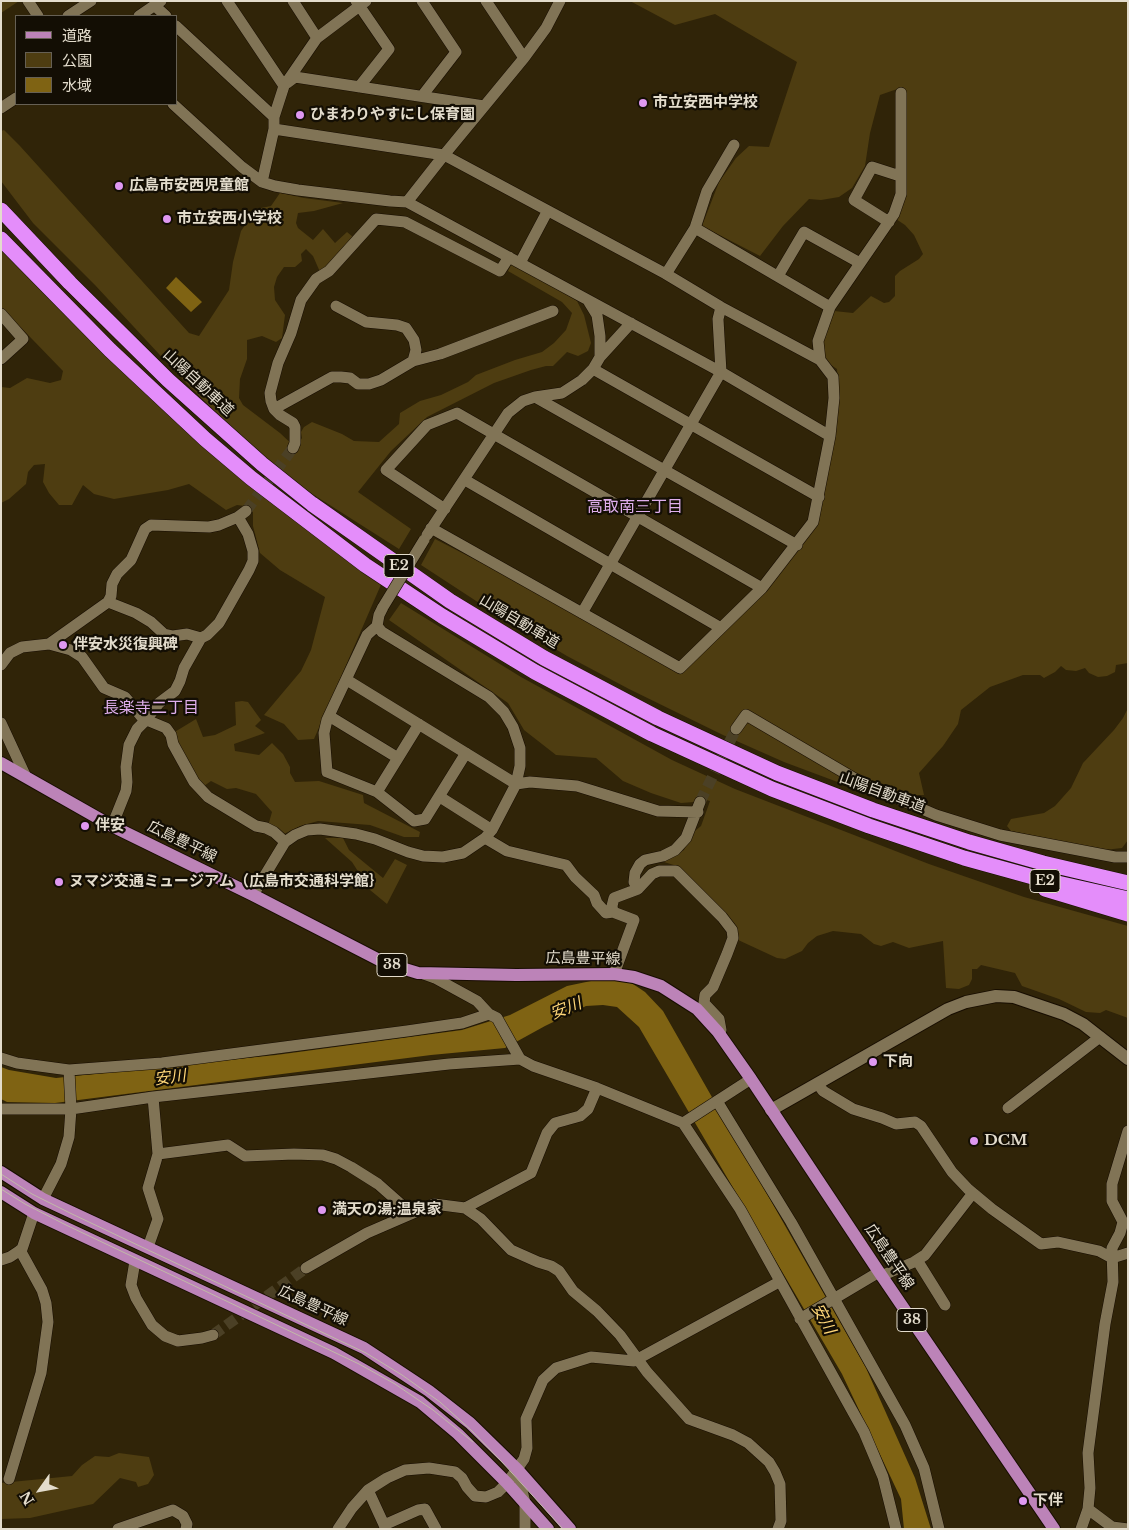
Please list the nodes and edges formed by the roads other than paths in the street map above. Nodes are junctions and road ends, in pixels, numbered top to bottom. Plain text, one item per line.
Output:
1 (28, 1) edge
2 (91, 1) edge
3 (227, 1) edge
4 (293, 1) edge
5 (422, 1) edge
6 (486, 1) edge
7 (158, 3) edge
8 (360, 3) edge
9 (557, 4) edge
10 (37, 15) edge
11 (70, 15) edge
12 (140, 15) edge
13 (165, 15) edge
14 (178, 28) edge
15 (317, 38) junction
16 (524, 58) junction
17 (284, 86) junction
18 (359, 87) junction
19 (901, 93) dead end
20 (422, 96) junction
21 (15, 99) edge
22 (174, 105) edge
23 (484, 106) junction
24 (1, 108) edge
25 (274, 117) junction
26 (274, 129) junction
27 (734, 145) dead end
28 (444, 155) junction
29 (900, 176) junction
30 (262, 182) junction
31 (407, 202) junction
32 (1, 210) edge
33 (547, 212) junction
34 (889, 222) junction
35 (695, 228) junction
36 (1, 239) edge
37 (509, 257) junction
38 (520, 263) junction
39 (860, 263) junction
40 (666, 274) junction
41 (778, 276) junction
42 (589, 302) junction
43 (336, 306) dead end
44 (721, 307) junction
45 (830, 307) junction
46 (553, 311) dead end
47 (1, 314) edge
48 (631, 323) junction
49 (600, 357) junction
50 (1, 359) edge
51 (820, 360) junction
52 (413, 361) junction
53 (593, 369) junction
54 (721, 372) junction
55 (535, 397) junction
56 (274, 409) junction
57 (691, 425) junction
58 (495, 435) junction
59 (830, 436) junction
60 (293, 448) tunnel mouth
61 (664, 470) junction
62 (465, 480) junction
63 (819, 497) junction
64 (445, 509) junction
65 (638, 516) junction
66 (431, 528) junction
67 (797, 545) junction
68 (612, 564) junction
69 (762, 588) junction
70 (108, 602) junction
71 (582, 613) junction
72 (378, 626) junction
73 (722, 628) junction
74 (201, 638) junction
75 (49, 644) junction
76 (6, 652) edge
77 (1, 665) edge
78 (346, 680) junction
79 (329, 716) junction
80 (145, 721) junction
81 (1, 723) edge
82 (419, 724) junction
83 (736, 729) tunnel mouth
84 (466, 753) junction
85 (398, 758) junction
86 (1, 763) edge
87 (26, 777) junction
88 (516, 784) junction
89 (377, 792) junction
90 (440, 797) junction
91 (112, 826) junction
92 (488, 834) junction
93 (285, 842) junction
94 (969, 842) junction
95 (1128, 857) edge
96 (964, 858) junction
97 (1128, 873) edge
98 (1128, 883) edge
99 (638, 890) junction
100 (253, 895) junction
101 (1128, 899) edge
102 (614, 912) junction
103 (1128, 914) edge
104 (418, 973) junction
105 (614, 974) junction
106 (493, 1016) junction
107 (718, 1032) junction
108 (1100, 1037) junction
109 (1, 1058) edge
110 (520, 1059) junction
111 (1128, 1059) edge
112 (69, 1073) junction
113 (750, 1079) junction
114 (818, 1084) junction
115 (598, 1088) junction
116 (153, 1098) junction
117 (716, 1102) junction
118 (1008, 1108) dead end
119 (1, 1109) edge
120 (71, 1109) junction
121 (771, 1110) junction
122 (685, 1122) junction
123 (1128, 1131) edge
124 (158, 1154) junction
125 (1, 1172) edge
126 (1, 1192) edge
127 (973, 1193) junction
128 (43, 1199) junction
129 (465, 1208) junction
130 (34, 1213) junction
131 (408, 1214) junction
132 (148, 1247) junction
133 (20, 1250) junction
134 (1128, 1253) edge
135 (1112, 1258) junction
136 (1, 1260) edge
137 (917, 1260) junction
138 (135, 1261) junction
139 (306, 1268) tunnel mouth
140 (880, 1274) junction
141 (779, 1282) junction
142 (833, 1300) junction
143 (945, 1305) dead end
144 (802, 1318) junction
145 (213, 1335) tunnel mouth
146 (638, 1359) junction
147 (517, 1469) junction
148 (9, 1478) dead end
149 (508, 1483) junction
150 (368, 1490) junction
151 (525, 1503) junction
152 (1088, 1509) junction
153 (385, 1527) edge
154 (118, 1529) edge
155 (186, 1529) edge
156 (338, 1529) edge
157 (436, 1529) edge
158 (526, 1529) edge
159 (548, 1529) edge
160 (570, 1529) edge
161 (778, 1529) edge
162 (896, 1529) edge
163 (939, 1529) edge
164 (1054, 1529) edge
165 (1081, 1529) edge
166 (1128, 1529) edge

1 - 10 street
2 - 11 street
3 - 17 street
4 - 15 street
5 - 20 street
6 - 16 street
7 - 12 street
7 - 13 street
8 - 15 street
8 - 18 street
9 - 16 street
14 - 25 street
15 - 17 street
16 - 23 street
17 - 18 street
17 - 25 street
18 - 20 street
19 - 29 street
20 - 23 street
21 - 24 street
22 - 30 street
23 - 28 street
25 - 26 street
26 - 28 street
26 - 30 street
27 - 35 street
28 - 31 street
28 - 33 street
29 - 34 street
29 - 34 street
30 - 31 street
31 - 37 street
32 - 94 highway, 山陽自動車道 / E2
33 - 38 street
33 - 40 street
34 - 39 street
35 - 40 street
35 - 41 street
36 - 96 highway, E2
37 - 38 street
37 - 56 street
38 - 42 street
39 - 41 street
39 - 45 street
40 - 44 street
41 - 45 street
42 - 48 street
42 - 49 street
43 - 52 street
44 - 51 street
44 - 54 street
45 - 51 street
46 - 52 street
47 - 50 street
48 - 49 street
48 - 54 street
49 - 53 street
51 - 59 street
52 - 56 street
53 - 55 street
53 - 57 street
54 - 57 street
54 - 59 street
55 - 58 street
55 - 61 street
56 - 60 street
57 - 61 street
57 - 63 street
58 - 62 street
58 - 64 street
58 - 65 street
59 - 63 street
61 - 65 street
61 - 67 street
62 - 64 street
62 - 68 street
63 - 67 street
64 - 66 street
65 - 68 street
65 - 69 street
66 - 71 street
66 - 72 street, bridge
67 - 69 street
68 - 71 street
68 - 73 street
69 - 73 street
70 - 74 street
70 - 74 street
70 - 75 street
71 - 73 street
72 - 78 street
72 - 88 street
74 - 80 street
75 - 76 street
75 - 80 street
76 - 77 street
78 - 79 street
78 - 82 street
79 - 85 street
79 - 89 street
80 - 91 street
80 - 93 street
81 - 87 street
82 - 84 street
82 - 85 street
83 - 95 street
84 - 88 street
84 - 90 street
85 - 89 street
86 - 87 main road, 広島豊平線 / 38
87 - 91 main road, 広島豊平線 / 38
88 - 92 street
88 - 99 street
89 - 90 street
90 - 92 street
91 - 100 main road, 広島豊平線 / 38
92 - 93 street
92 - 102 street
93 - 100 street
94 - 97 highway
94 - 98 highway, 山陽自動車道 / E2
96 - 101 highway, E2
96 - 103 highway
99 - 102 street
99 - 107 street
100 - 104 main road, 広島豊平線 / 38
102 - 105 street
104 - 105 main road, 広島豊平線 / 38
104 - 106 street
105 - 107 main road, 広島豊平線 / 38
106 - 110 street
106 - 112 street
107 - 113 main road, 広島豊平線 / 38
108 - 111 street
108 - 114 street
108 - 118 street
109 - 112 street
110 - 115 street
110 - 116 street
112 - 120 street
113 - 117 street
113 - 121 main road, 広島豊平線 / 38
114 - 121 street
114 - 127 street
115 - 122 street
115 - 129 street
116 - 120 street
116 - 124 street
117 - 122 street
117 - 142 street
119 - 120 street
120 - 128 street
121 - 140 main road, 広島豊平線 / 38
122 - 141 street
123 - 135 street
124 - 131 street
124 - 132 street
125 - 128 main road, 広島豊平線
126 - 130 main road
127 - 135 street
127 - 137 street
128 - 132 main road, 広島豊平線
129 - 131 street
129 - 146 street
130 - 133 street
130 - 138 main road
131 - 139 street
132 - 147 main road, 広島豊平線
133 - 136 street
133 - 148 street
134 - 135 street
135 - 152 street
137 - 140 street
137 - 143 street
138 - 145 street
138 - 149 main road
140 - 142 street
140 - 164 main road, 広島豊平線 / 38
141 - 144 street
141 - 146 street
142 - 144 street
142 - 163 street
144 - 162 street
146 - 147 street
146 - 161 street
147 - 149 street
147 - 151 street
147 - 160 main road, 広島豊平線
149 - 150 street
149 - 151 main road
150 - 153 street
150 - 156 street
151 - 158 street
151 - 159 main road
152 - 165 street
152 - 166 street
153 - 157 street
154 - 155 street

